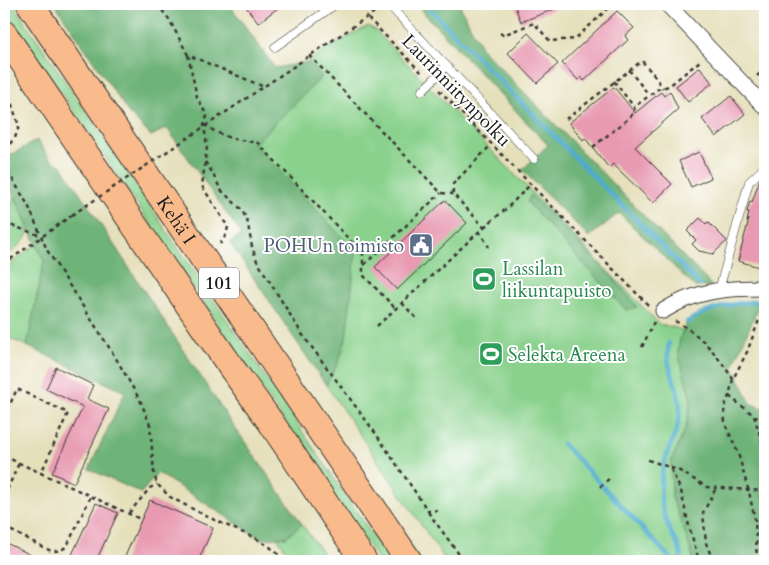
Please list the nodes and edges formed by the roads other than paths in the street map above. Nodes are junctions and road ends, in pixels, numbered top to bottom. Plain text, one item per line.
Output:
1 (30, 4) edge
2 (336, 4) edge
3 (388, 4) edge
4 (667, 4) edge
5 (4, 34) edge
6 (275, 47) dead end
7 (447, 66) junction
8 (422, 91) dead end
9 (765, 107) edge
10 (534, 159) dead end
11 (765, 167) edge
12 (765, 288) edge
13 (720, 290) junction
14 (660, 313) road end
15 (364, 561) edge
16 (409, 561) edge

1 - 16 highway, Kehä I / 101
2 - 6 lane
3 - 7 lane
4 - 9 street
5 - 15 highway, Kehä I / 101
7 - 8 lane
7 - 10 lane
11 - 13 lane
12 - 13 street
13 - 14 street

